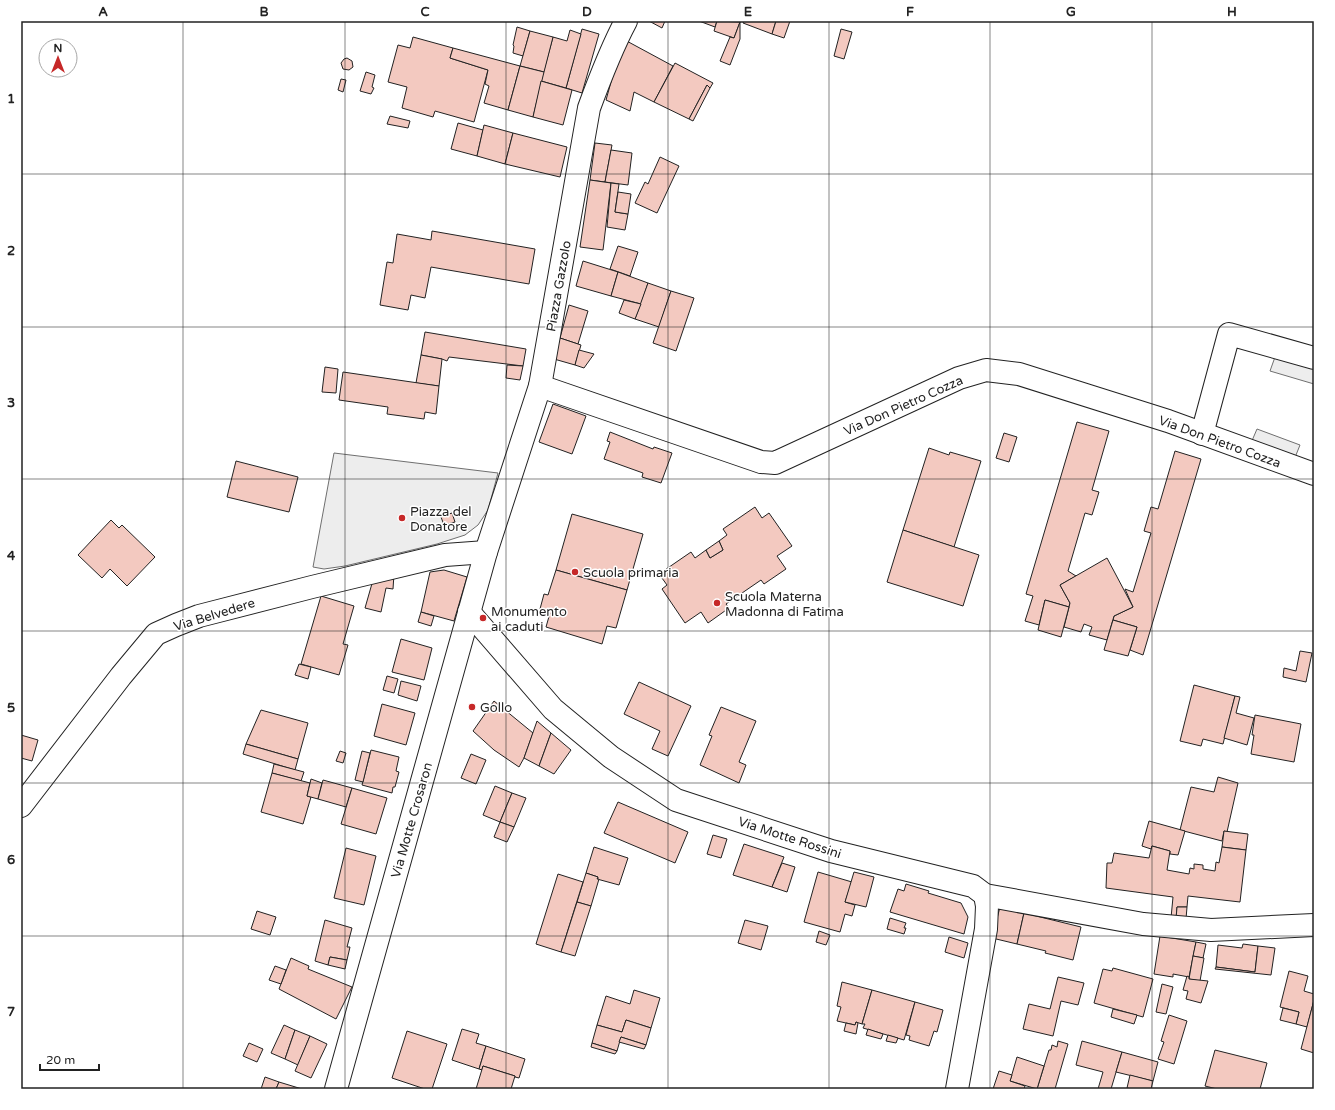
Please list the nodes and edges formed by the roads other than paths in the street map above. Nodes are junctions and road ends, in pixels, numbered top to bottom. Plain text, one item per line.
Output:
1 (626, 21) edge
2 (1314, 358) edge
3 (540, 386) junction
4 (1202, 434) junction
5 (1314, 474) edge
6 (486, 552) junction
7 (469, 612) junction
8 (21, 806) edge
9 (985, 895) junction
10 (1314, 925) edge
11 (336, 1089) edge
12 (957, 1089) edge

1 - 3 street, Piazza Gazzolo
2 - 4 street
3 - 4 street, Via Don Pietro Cozza
3 - 6 street, Piazza Gazzolo
4 - 5 street, Via Don Pietro Cozza
6 - 7 street, Via Motte Crosaron
6 - 8 street, Via Belvedere
7 - 9 street, Via Motte Rossini
7 - 11 street, Via Motte Crosaron
9 - 10 street
9 - 12 street

